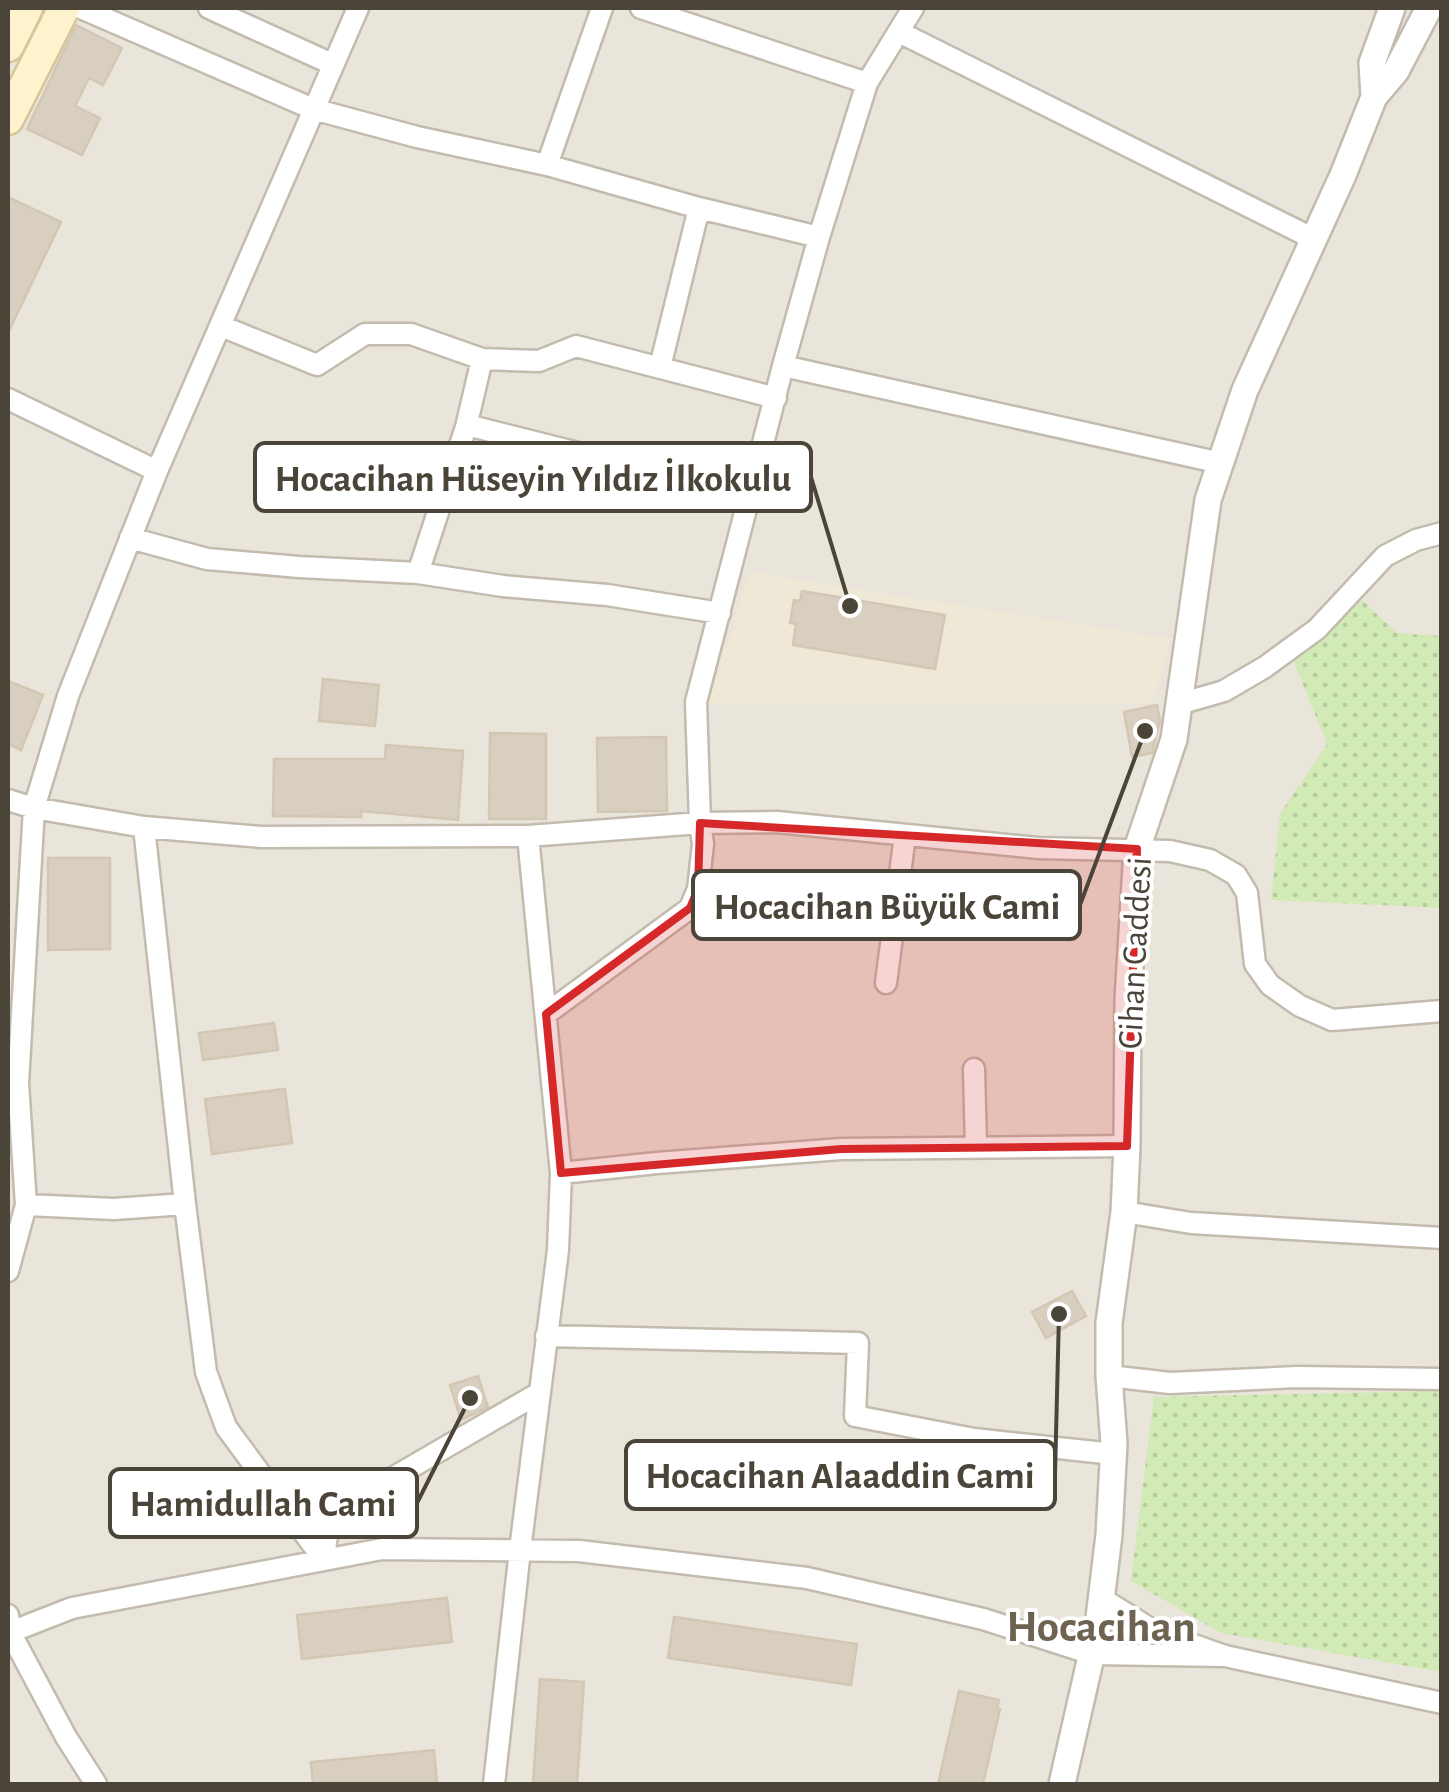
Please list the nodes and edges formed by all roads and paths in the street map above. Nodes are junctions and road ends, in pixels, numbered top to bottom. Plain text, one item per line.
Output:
1 (27, 8) edge
2 (64, 8) edge
3 (81, 8) edge
4 (209, 8) edge
5 (358, 8) edge
6 (602, 8) edge
7 (640, 8) edge
8 (913, 8) edge
9 (1429, 8) edge
10 (1386, 14) edge
11 (899, 32) junction
12 (8, 46) edge
13 (332, 64) junction
14 (868, 83) junction
15 (1374, 97) junction
16 (313, 109) junction
17 (8, 118) edge
18 (547, 165) junction
19 (700, 208) junction
20 (819, 236) junction
21 (1314, 239) junction
22 (221, 326) junction
23 (482, 359) junction
24 (783, 366) junction
25 (660, 367) junction
26 (776, 398) junction
27 (8, 399) edge
28 (467, 425) junction
29 (1221, 463) junction
30 (157, 471) junction
31 (748, 504) junction
32 (1442, 533) edge
33 (130, 538) junction
34 (418, 572) junction
35 (720, 613) junction
36 (1179, 704) junction
37 (8, 800) edge
38 (34, 808) junction
39 (700, 823) junction
40 (144, 827) junction
41 (906, 834) junction
42 (528, 836) junction
43 (1137, 850) junction
44 (886, 983) dead end
45 (1442, 1011) edge
46 (546, 1014) junction
47 (974, 1068) dead end
48 (13, 1084) edge
49 (1127, 1146) junction
50 (976, 1147) junction
51 (561, 1173) junction
52 (185, 1204) junction
53 (26, 1205) junction
54 (1124, 1212) junction
55 (1442, 1238) edge
56 (8, 1272) edge
57 (546, 1336) junction
58 (1109, 1376) junction
59 (1442, 1380) edge
60 (539, 1393) junction
61 (1114, 1454) junction
62 (520, 1550) junction
63 (324, 1560) junction
64 (1101, 1598) junction
65 (8, 1627) edge
66 (1092, 1654) junction
67 (1224, 1656) junction
68 (1442, 1703) edge
69 (96, 1784) edge
70 (494, 1784) edge
71 (1062, 1784) edge

1 - 12 main road
2 - 17 main road
3 - 16 street
4 - 13 street
5 - 13 street
6 - 18 street
7 - 14 street
8 - 11 street
9 - 15 street, Cihan Caddesi
10 - 15 street, Cihan Caddesi
11 - 14 street
11 - 21 street
13 - 16 street
14 - 20 street
15 - 21 street, Cihan Caddesi
16 - 18 street
16 - 22 street
18 - 19 street
19 - 20 street
19 - 25 street
20 - 24 street
21 - 29 street, Cihan Caddesi
22 - 23 street
22 - 30 street
23 - 25 street
23 - 28 street
24 - 26 street
24 - 29 street
25 - 26 street
26 - 31 street
27 - 30 street
28 - 31 street
28 - 34 street
29 - 36 street, Cihan Caddesi
30 - 33 street
31 - 35 street
32 - 36 street
33 - 34 street
33 - 38 street
34 - 35 street
35 - 39 street
36 - 43 street, Cihan Caddesi
37 - 38 street
38 - 40 street
38 - 48 street
39 - 41 street
39 - 42 street
39 - 46 street
40 - 42 street
40 - 52 street
41 - 43 street
41 - 44 street
42 - 46 street
43 - 45 street
43 - 49 street, Cihan Caddesi
46 - 51 street
47 - 50 street
48 - 53 street
49 - 50 street
49 - 54 street, Cihan Caddesi
50 - 51 street
51 - 57 street
52 - 53 street
52 - 63 street
53 - 56 street
54 - 55 street
54 - 58 street, Cihan Caddesi
57 - 60 street
57 - 61 street
58 - 59 street
58 - 61 street, Cihan Caddesi
60 - 62 street
60 - 63 street
61 - 64 street, Cihan Caddesi
62 - 63 street
62 - 66 street
62 - 70 street
63 - 65 street
64 - 66 street, Cihan Caddesi
64 - 67 street
65 - 69 street
66 - 67 street
66 - 71 street, Cihan Caddesi
67 - 68 street

